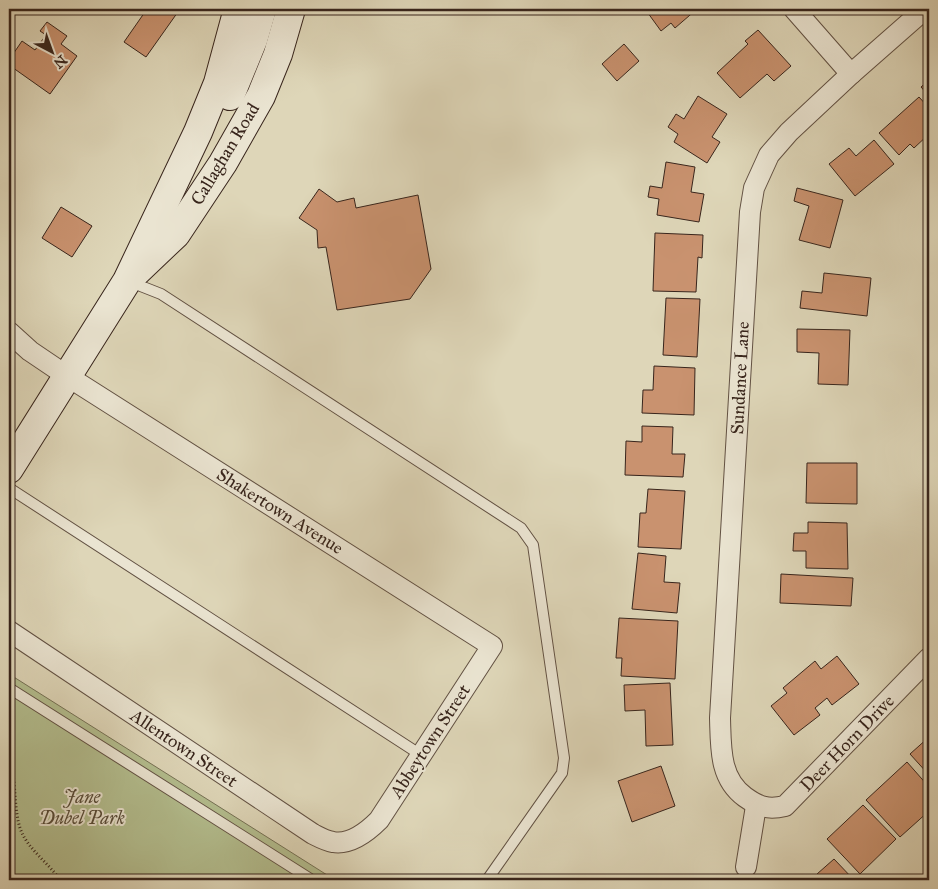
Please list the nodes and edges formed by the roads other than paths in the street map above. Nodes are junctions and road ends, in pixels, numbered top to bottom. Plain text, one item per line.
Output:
1 (238, 9) edge
2 (262, 9) edge
3 (291, 9) edge
4 (794, 9) edge
5 (925, 9) edge
6 (851, 74) junction
7 (154, 220) junction
8 (127, 281) junction
9 (9, 332) edge
10 (67, 376) junction
11 (9, 469) edge
12 (9, 488) edge
13 (9, 631) edge
14 (492, 646) joint
15 (929, 658) edge
16 (9, 688) edge
17 (421, 755) junction
18 (756, 806) junction
19 (365, 833) joint
20 (746, 867) dead end
21 (312, 880) edge
22 (487, 880) edge

1 - 7 main road, Callaghan Road
2 - 7 main road
3 - 8 main road, Callaghan Road
4 - 6 street
5 - 6 street, Sundance Lane
6 - 18 street, Sundance Lane
7 - 8 main road, Callaghan Road
8 - 10 main road, Callaghan Road
8 - 22 lane
9 - 10 street, Shakertown Avenue
10 - 11 main road, Callaghan Road
10 - 14 street, Shakertown Avenue
12 - 17 lane
13 - 19 street, Allentown Street
14 - 17 street, Abbeytown Street
15 - 18 street, Deer Horn Drive
16 - 21 lane
17 - 19 street, Abbeytown Street
18 - 20 street

